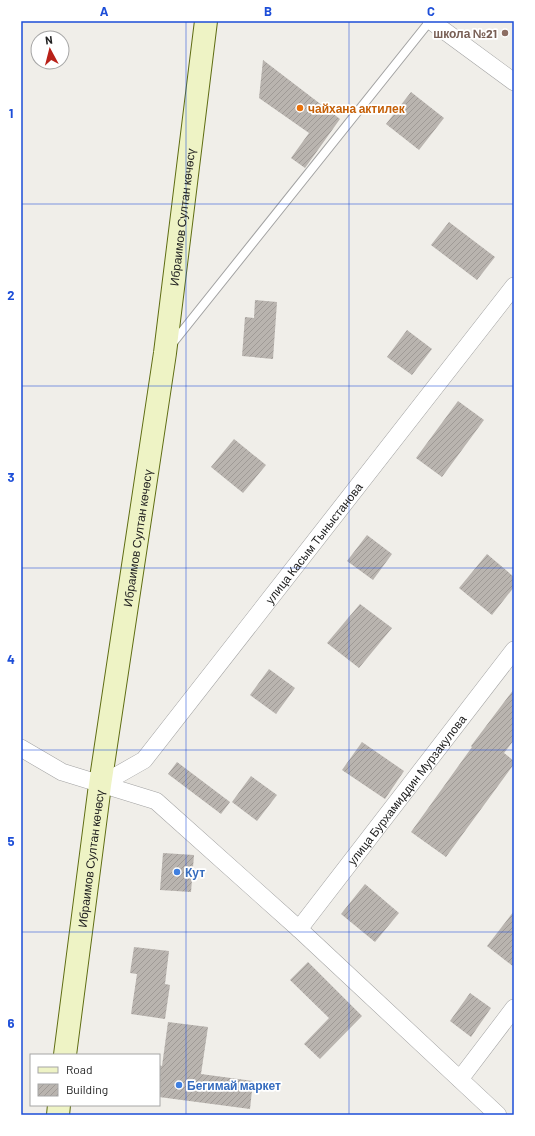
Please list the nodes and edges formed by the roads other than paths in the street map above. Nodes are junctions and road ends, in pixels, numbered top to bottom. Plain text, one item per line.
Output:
1 (206, 21) edge
2 (430, 21) edge
3 (514, 82) edge
4 (514, 286) edge
5 (165, 353) junction
6 (514, 650) edge
7 (23, 751) edge
8 (100, 785) junction
9 (299, 929) junction
10 (514, 1008) edge
11 (65, 1054) edge
12 (460, 1079) junction
13 (498, 1115) edge

1 - 5 main road, Ибраимов Султан көчөсү
2 - 3 street
2 - 5 lane
4 - 8 street, улица Касым Тыныстанова
5 - 8 main road, Ибраимов Султан көчөсү
6 - 9 street, улица Бурхамиддин Мурзакулова
7 - 8 street
8 - 9 street
8 - 11 main road, Ибраимов Султан көчөсү
9 - 12 street
10 - 12 street
12 - 13 street

